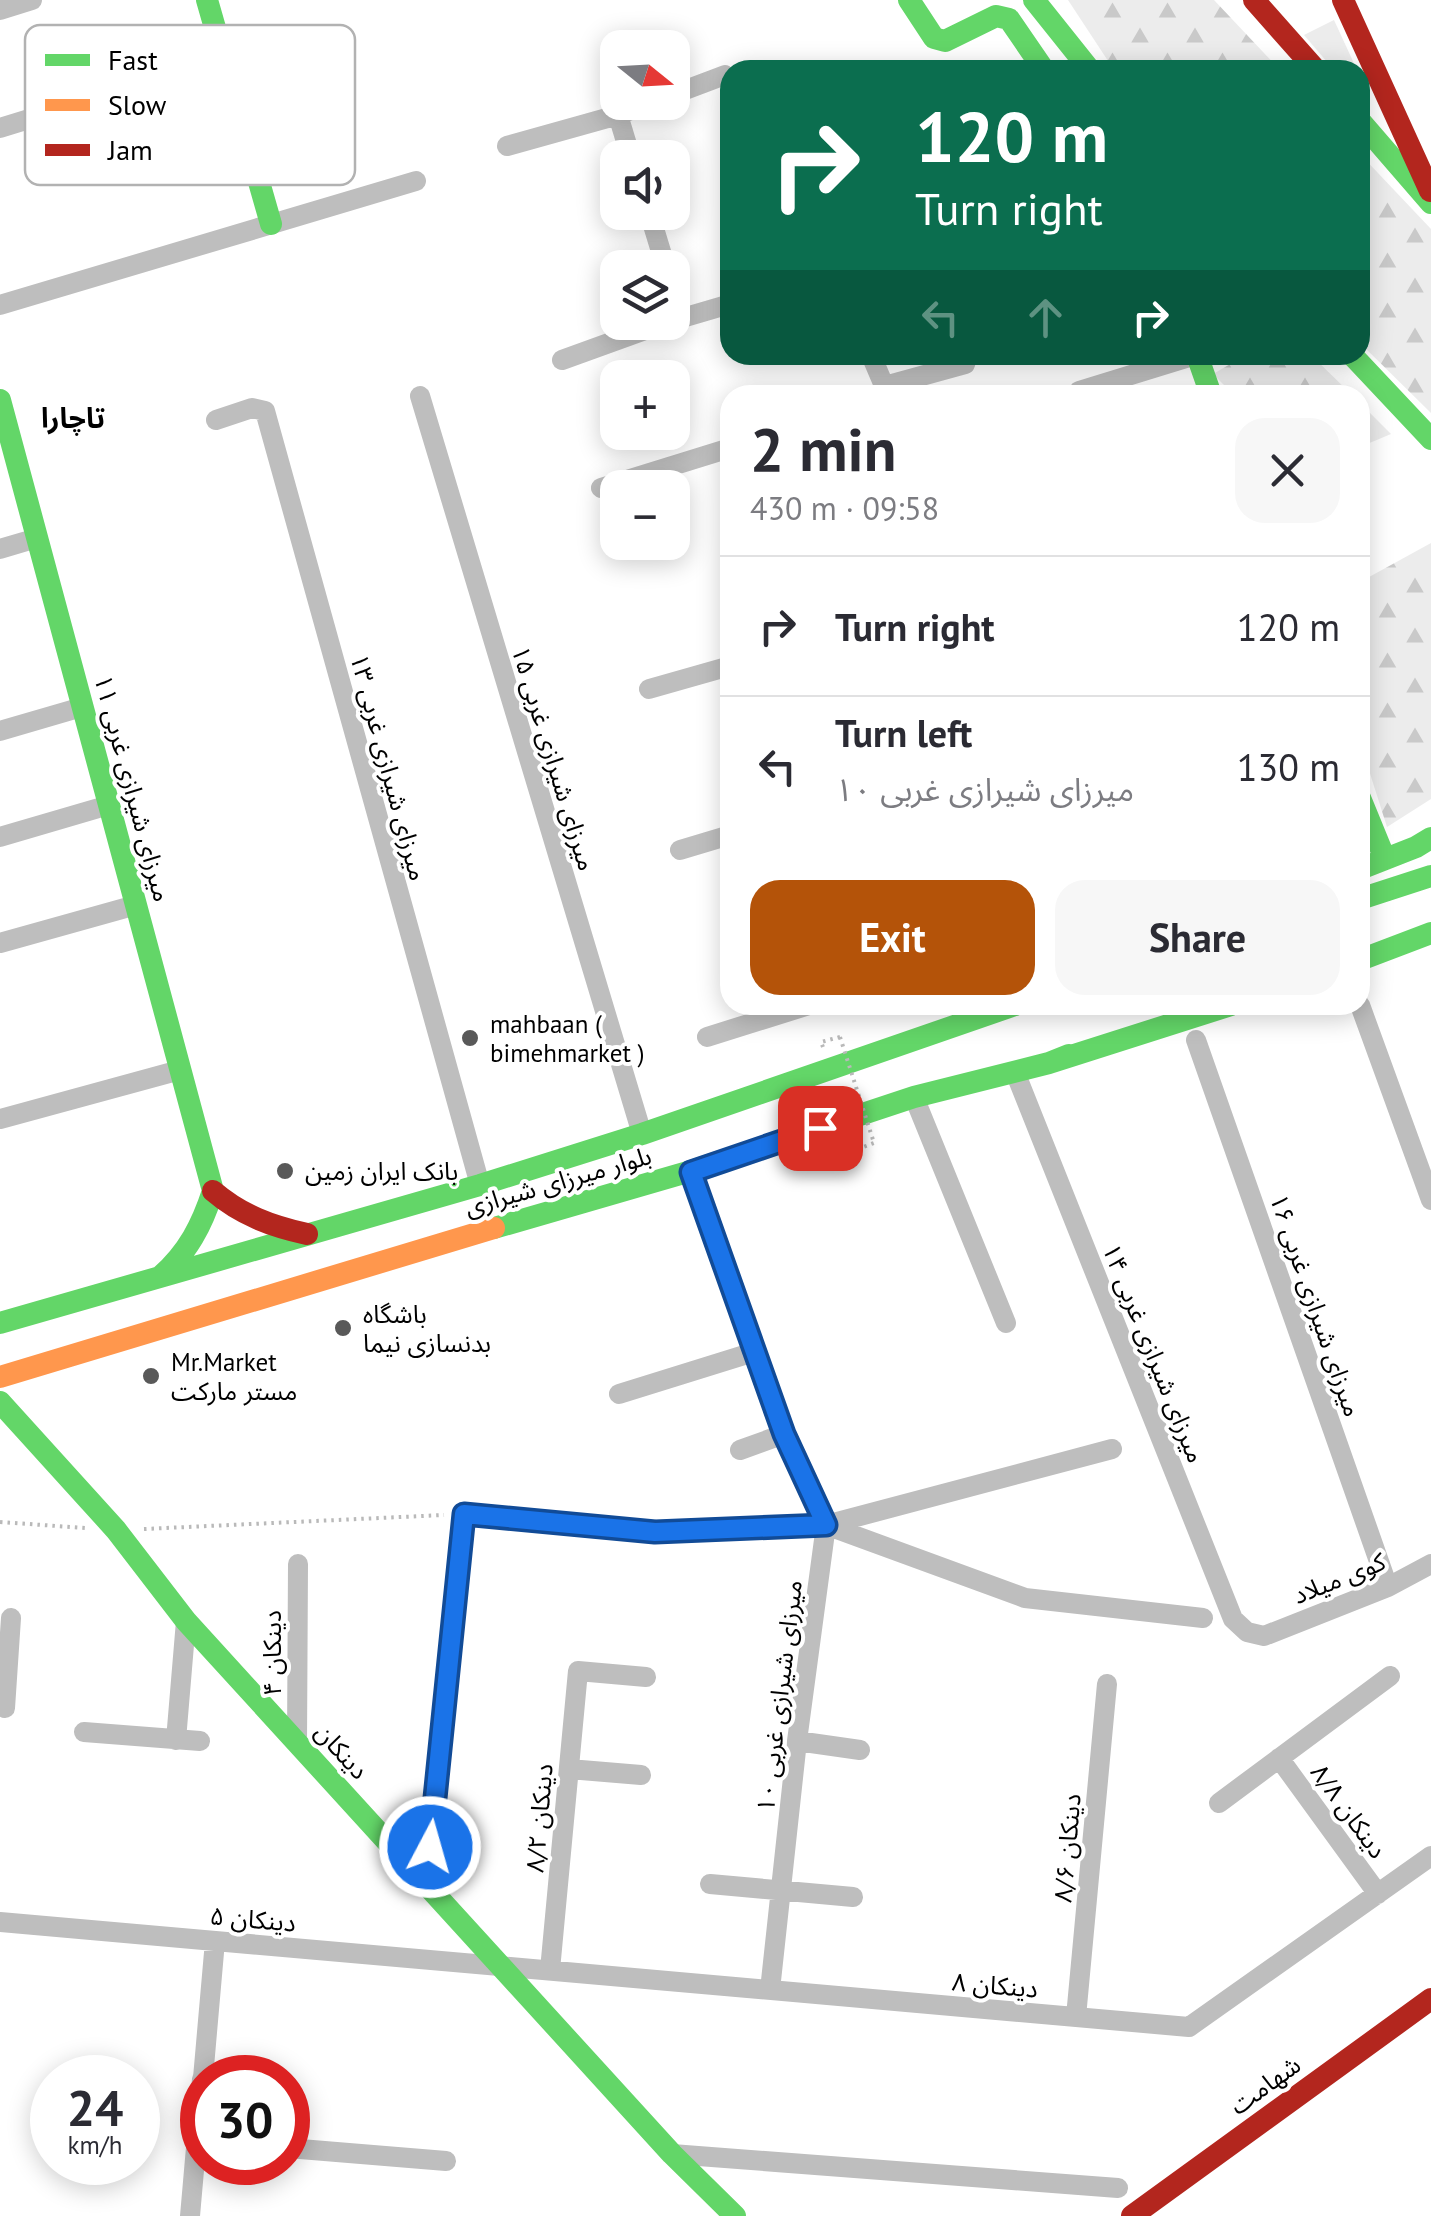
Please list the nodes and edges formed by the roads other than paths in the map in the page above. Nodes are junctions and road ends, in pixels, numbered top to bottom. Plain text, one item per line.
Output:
1 (32, 0) edge
2 (207, 0) edge
3 (909, 0) edge
4 (1034, 0) edge
5 (1254, 0) edge
6 (1344, 0) edge
7 (0, 10) edge
8 (214, 25) edge
9 (1037, 60) edge
10 (1082, 60) edge
11 (1307, 60) edge
12 (720, 77) edge
13 (690, 88) edge
14 (25, 120) edge
15 (603, 120) edge
16 (0, 128) edge
17 (1370, 132) edge
18 (507, 146) dead end
19 (416, 180) dead end
20 (260, 185) edge
21 (1431, 193) edge
22 (1431, 202) edge
23 (271, 224) junction
24 (0, 306) edge
25 (720, 307) edge
26 (690, 315) edge
27 (618, 340) edge
28 (562, 360) dead end
29 (962, 365) edge
30 (1163, 365) edge
31 (1361, 365) edge
32 (904, 385) edge
33 (1098, 385) edge
34 (420, 396) dead end
35 (0, 400) edge
36 (216, 420) dead end
37 (1431, 439) edge
38 (720, 451) edge
39 (659, 470) edge
40 (37, 538) junction
41 (0, 549) edge
42 (720, 669) edge
43 (649, 688) dead end
44 (82, 707) junction
45 (0, 731) edge
46 (109, 805) junction
47 (1370, 822) edge
48 (0, 838) edge
49 (720, 839) edge
50 (1424, 843) edge
51 (680, 850) dead end
52 (1385, 859) junction
53 (1370, 865) edge
54 (1431, 876) edge
55 (1370, 896) edge
56 (136, 905) junction
57 (1431, 915) edge
58 (1431, 933) edge
59 (1370, 938) edge
60 (0, 943) edge
61 (1370, 956) edge
62 (777, 1015) edge
63 (959, 1015) edge
64 (1159, 1015) edge
65 (1200, 1015) edge
66 (1364, 1015) edge
67 (707, 1037) dead end
68 (1196, 1040) dead end
69 (1049, 1064) junction
70 (180, 1070) junction
71 (1014, 1072) junction
72 (914, 1097) junction
73 (4, 1118) edge
74 (642, 1134) junction
75 (691, 1172) junction
76 (480, 1184) junction
77 (213, 1190) junction
78 (1431, 1200) edge
79 (307, 1234) junction
80 (161, 1276) junction
81 (1006, 1322) dead end
82 (0, 1323) edge
83 (754, 1352) junction
84 (0, 1378) edge
85 (619, 1394) dead end
86 (0, 1402) edge
87 (784, 1434) junction
88 (1112, 1449) dead end
89 (740, 1450) dead end
90 (826, 1525) junction
91 (298, 1564) dead end
92 (1431, 1564) edge
93 (1388, 1587) junction
94 (11, 1618) dead end
95 (1202, 1618) dead end
96 (186, 1621) junction
97 (1264, 1636) joint
98 (1390, 1676) dead end
99 (646, 1677) dead end
100 (1107, 1684) dead end
101 (9, 1708) edge
102 (84, 1732) dead end
103 (176, 1740) junction
104 (200, 1741) dead end
105 (296, 1742) junction
106 (797, 1742) junction
107 (860, 1750) dead end
108 (1279, 1758) junction
109 (568, 1768) junction
110 (641, 1776) dead end
111 (1219, 1803) dead end
112 (1431, 1856) edge
113 (426, 1884) junction
114 (710, 1884) dead end
115 (781, 1892) junction
116 (1378, 1894) junction
117 (853, 1897) dead end
118 (0, 1922) edge
119 (215, 1941) junction
120 (501, 1966) junction
121 (550, 1970) junction
122 (770, 1990) junction
123 (1431, 2000) edge
124 (1076, 2017) junction
125 (205, 2055) edge
126 (310, 2150) edge
127 (672, 2154) junction
128 (446, 2161) dead end
129 (194, 2185) edge
130 (1118, 2188) dead end
131 (190, 2216) edge
132 (734, 2216) edge
133 (1132, 2216) edge

1 - 7 street
2 - 8 main road
3 - 9 main road
4 - 10 main road
5 - 11 main road
6 - 21 main road
12 - 13 street
14 - 16 street
15 - 18 street
17 - 22 main road
19 - 23 street
20 - 23 main road
23 - 24 street
25 - 26 street
27 - 28 street
29 - 32 street
30 - 33 street
31 - 37 main road
34 - 74 street, ۱۵ میرزای شیرازی غربی
35 - 40 main road, میرزای شیرازی غربی ۱۱
36 - 76 street, ۱۳ میرزای شیرازی غربی
38 - 39 street
40 - 41 street
40 - 44 main road, میرزای شیرازی غربی ۱۱
42 - 43 street
44 - 45 street
44 - 46 main road, میرزای شیرازی غربی ۱۱
46 - 48 street
46 - 56 main road, میرزای شیرازی غربی ۱۱
47 - 52 main road
49 - 51 street
50 - 52 main road
52 - 53 main road
54 - 55 main road
56 - 60 street
56 - 70 main road, میرزای شیرازی غربی ۱۱
57 - 59 main road
58 - 61 main road
62 - 67 street
63 - 74 main road, بلوار میرزای شیرازی
64 - 69 main road, بلوار میرزای شیرازی
65 - 69 main road
66 - 78 street
68 - 93 street, ۱۶ میرزای شیرازی غربی
69 - 71 main road, بلوار میرزای شیرازی
70 - 73 street
70 - 77 main road, میرزای شیرازی غربی ۱۱
71 - 72 main road, بلوار میرزای شیرازی
71 - 97 street, ۱۴ میرزای شیرازی غربی
72 - 75 main road, بلوار میرزای شیرازی
72 - 81 street
74 - 76 main road, بلوار میرزای شیرازی
75 - 83 street
75 - 84 main road, بلوار میرزای شیرازی
76 - 79 main road, بلوار میرزای شیرازی
77 - 79 main road
77 - 80 main road
79 - 80 main road, بلوار میرزای شیرازی
80 - 82 main road, بلوار میرزای شیرازی
83 - 85 street
83 - 87 street
86 - 96 main road, دینکان
87 - 89 street
87 - 90 street
88 - 90 street
90 - 95 street
90 - 106 street, ۱۰ میرزای شیرازی غربی
90 - 113 street
91 - 105 street, دینکان ۴
92 - 93 street, کوی میلاد
93 - 97 street, کوی میلاد
94 - 101 street
96 - 103 street
96 - 105 main road, دینکان
98 - 108 street
99 - 109 street, دینکان ۸/۲
100 - 124 street, ۸/۶ دینکان
102 - 103 street
103 - 104 street
105 - 113 main road, دینکان
106 - 107 street
106 - 115 street, ۱۰ میرزای شیرازی غربی
108 - 111 street
108 - 116 street, ۸/۸ دینکان
109 - 110 street
109 - 121 street, دینکان ۸/۲
112 - 116 street, ۸ دینکان
113 - 120 main road, دینکان
114 - 115 street
115 - 117 street
115 - 122 street, ۱۰ میرزای شیرازی غربی
116 - 124 street, ۸ دینکان
118 - 119 street, ۵ دینکان
119 - 120 street, ۵ دینکان
119 - 125 street
120 - 121 street, ۸ دینکان
120 - 127 main road, دینکان
121 - 122 street, ۸ دینکان
122 - 124 street, ۸ دینکان
123 - 133 main road, شهامت
126 - 128 street
127 - 130 street
127 - 132 main road, دینکان
129 - 131 street

